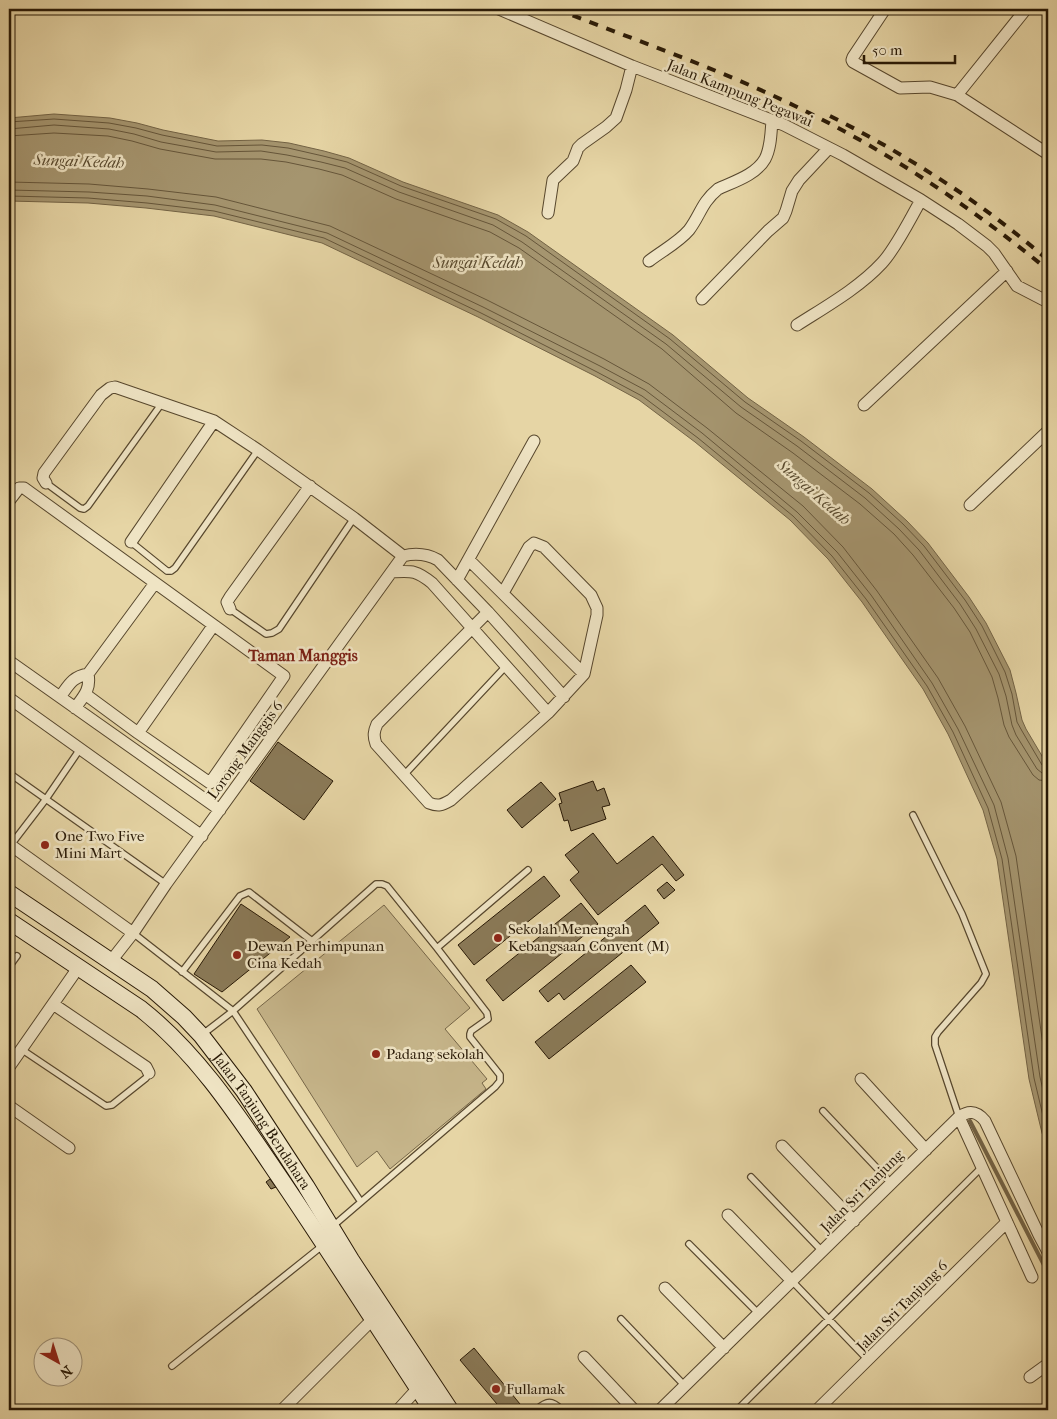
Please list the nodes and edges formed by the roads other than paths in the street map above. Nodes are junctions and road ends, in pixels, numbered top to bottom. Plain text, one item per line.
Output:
1 (499, 9) edge
2 (885, 9) edge
3 (1026, 9) edge
4 (632, 66) junction
5 (957, 95) junction
6 (772, 120) junction
7 (829, 148) junction
8 (1048, 154) edge
9 (921, 200) junction
10 (548, 213) dead end
11 (649, 261) dead end
12 (1007, 271) junction
13 (702, 299) dead end
14 (1048, 302) edge
15 (797, 325) dead end
16 (162, 403) junction
17 (864, 405) dead end
18 (214, 421) junction
19 (1048, 431) edge
20 (534, 441) dead end
21 (258, 450) junction
22 (46, 483) joint
23 (310, 486) junction
24 (9, 501) edge
25 (970, 504) dead end
26 (354, 518) junction
27 (132, 542) joint
28 (403, 556) junction
29 (469, 560) junction
30 (392, 572) junction
31 (458, 580) junction
32 (155, 583) junction
33 (503, 593) junction
34 (230, 609) joint
35 (488, 612) junction
36 (213, 626) junction
37 (473, 627) junction
38 (9, 661) edge
39 (507, 665) junction
40 (88, 674) junction
41 (584, 674) junction
42 (85, 694) junction
43 (60, 697) junction
44 (564, 697) junction
45 (9, 698) edge
46 (76, 708) junction
47 (548, 713) junction
48 (138, 733) junction
49 (80, 748) junction
50 (9, 774) edge
51 (404, 775) junction
52 (46, 799) junction
53 (220, 810) junction
54 (913, 815) dead end
55 (202, 836) junction
56 (10, 845) edge
57 (528, 870) dead end
58 (166, 884) junction
59 (9, 893) edge
60 (9, 921) edge
61 (134, 933) junction
62 (312, 941) junction
63 (437, 948) junction
64 (17, 956) dead end
65 (111, 962) junction
66 (9, 967) edge
67 (78, 968) junction
68 (182, 972) junction
69 (53, 1004) junction
70 (233, 1012) junction
71 (201, 1035) junction
72 (21, 1049) junction
73 (9, 1066) edge
74 (149, 1073) joint
75 (861, 1079) dead end
76 (9, 1106) edge
77 (823, 1111) dead end
78 (959, 1117) junction
79 (782, 1146) dead end
80 (68, 1148) dead end
81 (926, 1150) junction
82 (982, 1167) junction
83 (751, 1177) dead end
84 (892, 1183) junction
85 (362, 1202) junction
86 (728, 1215) dead end
87 (854, 1221) junction
88 (1007, 1222) junction
89 (331, 1227) junction
90 (689, 1244) dead end
91 (324, 1245) junction
92 (822, 1251) junction
93 (1048, 1252) edge
94 (1032, 1277) dead end
95 (792, 1281) junction
96 (665, 1288) dead end
97 (759, 1314) junction
98 (373, 1319) junction
99 (621, 1319) dead end
100 (828, 1320) junction
101 (724, 1348) junction
102 (584, 1357) dead end
103 (868, 1360) junction
104 (1048, 1364) edge
105 (172, 1366) dead end
106 (1030, 1377) dead end
107 (685, 1386) junction
108 (418, 1388) junction
109 (282, 1410) edge
110 (398, 1410) edge
111 (432, 1410) edge
112 (450, 1410) edge
113 (536, 1410) edge
114 (562, 1410) edge
115 (634, 1410) edge
116 (660, 1410) edge
117 (737, 1410) edge
118 (817, 1410) edge

1 - 4 street, Jalan Kampung Pegawai
2 - 5 street
3 - 5 street
4 - 6 street, Jalan Kampung Pegawai
4 - 10 street
5 - 8 street
6 - 7 street, Jalan Kampung Pegawai
6 - 11 street
7 - 9 street, Jalan Kampung Pegawai
7 - 13 street
9 - 12 street, Jalan Kampung Pegawai
9 - 15 street
12 - 14 street, Jalan Kampung Pegawai
12 - 17 street
16 - 18 street
16 - 22 street
16 - 22 lane
18 - 21 street
18 - 27 street
19 - 25 street
20 - 29 street
21 - 23 street
21 - 27 lane
23 - 26 street
23 - 34 street
24 - 32 street
26 - 28 street
26 - 34 lane
28 - 30 street, Lorong Manggis 6
28 - 31 street
29 - 31 street
29 - 33 street
30 - 37 street
30 - 53 street, Lorong Manggis 6
31 - 35 street
32 - 36 street
32 - 40 street
33 - 41 street
33 - 41 street
35 - 37 street
35 - 44 street
36 - 48 street
36 - 48 street
37 - 39 street
37 - 51 street
38 - 43 street
39 - 47 street
39 - 51 lane
40 - 42 street
40 - 43 street
41 - 44 street
42 - 46 street
42 - 48 street
43 - 46 street
44 - 47 street
45 - 49 street
46 - 53 street
47 - 51 street
49 - 52 lane
49 - 55 street
50 - 52 lane
52 - 56 lane
52 - 58 lane
53 - 55 street, Lorong Manggis 6
54 - 78 lane
55 - 58 street, Lorong Manggis 6
56 - 61 street
57 - 63 lane
58 - 61 street, Lorong Manggis 6
59 - 65 main road, Jalan Tanjung Bendahara
60 - 67 main road, Jalan Tanjung Bendahara
61 - 65 street, Lorong Manggis 6
61 - 68 lane
62 - 63 lane
62 - 68 lane
62 - 70 lane
63 - 85 lane
64 - 66 lane
65 - 71 main road, Jalan Tanjung Bendahara
67 - 69 street
67 - 91 main road, Jalan Tanjung Bendahara
68 - 70 lane
69 - 72 street
69 - 74 street
70 - 71 lane
70 - 85 lane
71 - 89 main road, Jalan Tanjung Bendahara
72 - 73 street
72 - 74 lane
75 - 81 street
76 - 80 street
77 - 84 lane
78 - 81 street, Jalan Sri Tanjung
78 - 82 street
78 - 93 street
79 - 87 street
81 - 84 street, Jalan Sri Tanjung
82 - 88 street
82 - 100 lane
83 - 92 lane
84 - 87 street, Jalan Sri Tanjung
85 - 89 lane
86 - 95 street
87 - 92 street, Jalan Sri Tanjung
88 - 94 street
88 - 103 street, Jalan Sri Tanjung 6
89 - 112 main road, Jalan Tanjung Bendahara
90 - 97 lane
91 - 98 main road, Jalan Tanjung Bendahara
91 - 105 lane
92 - 95 street, Jalan Sri Tanjung
95 - 97 street, Jalan Sri Tanjung
95 - 100 lane
96 - 101 street
97 - 101 street, Jalan Sri Tanjung
98 - 108 main road, Jalan Tanjung Bendahara
98 - 109 street
99 - 107 lane
100 - 103 lane
100 - 117 lane
101 - 107 street, Jalan Sri Tanjung
102 - 115 street
103 - 118 street, Jalan Sri Tanjung 6
104 - 106 street
107 - 116 street, Jalan Sri Tanjung
108 - 110 street
108 - 111 main road, Jalan Tanjung Bendahara
113 - 114 lane

